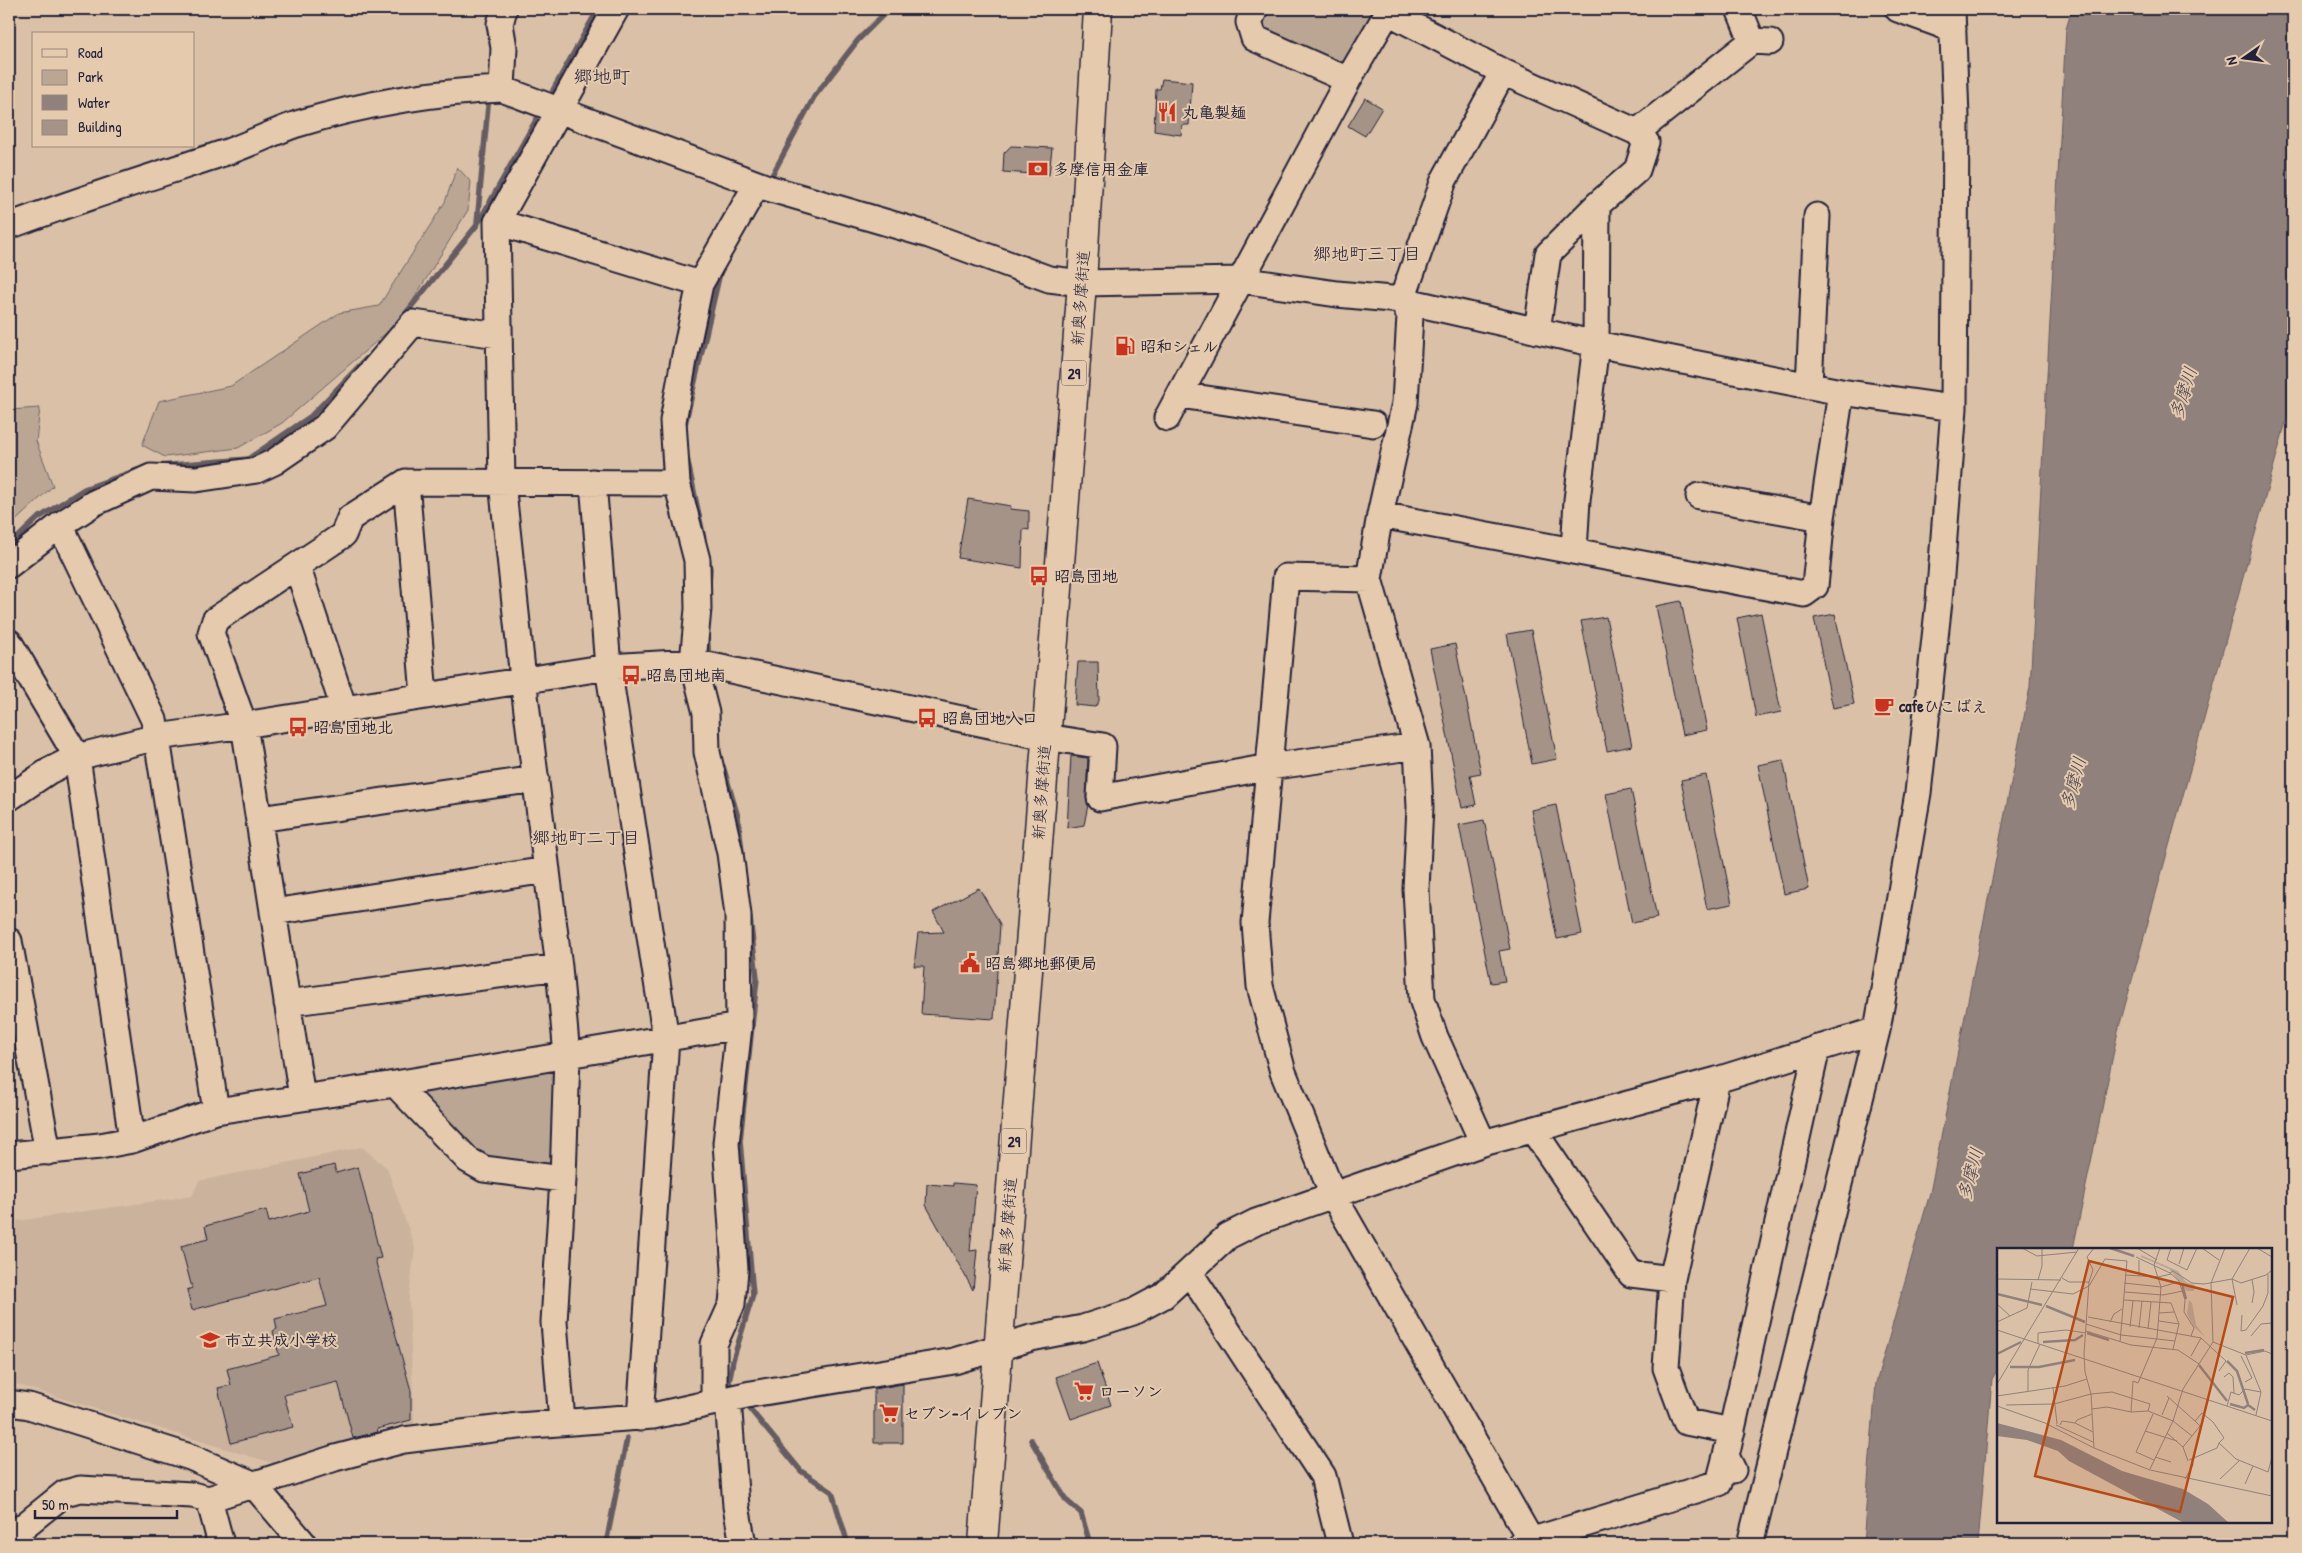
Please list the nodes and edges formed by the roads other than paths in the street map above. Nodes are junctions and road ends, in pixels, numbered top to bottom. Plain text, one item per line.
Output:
1 (504, 9) edge
2 (616, 9) edge
3 (1098, 9) edge
4 (1255, 9) edge
5 (1739, 9) edge
6 (1898, 9) edge
7 (1953, 19) edge
8 (1504, 72) junction
9 (1348, 80) junction
10 (494, 90) junction
11 (560, 111) junction
12 (1637, 132) junction
13 (761, 186) junction
14 (1597, 205) junction
15 (1817, 216) dead end
16 (497, 222) junction
17 (9, 226) edge
18 (1241, 280) junction
19 (1082, 283) junction
20 (700, 284) junction
21 (1402, 300) junction
22 (1537, 331) junction
23 (498, 335) junction
24 (1596, 344) junction
25 (1809, 386) junction
26 (1840, 392) junction
27 (1180, 395) junction
28 (1946, 407) dead end
29 (1167, 418) dead end
30 (1373, 424) dead end
31 (406, 482) junction
32 (502, 482) junction
33 (593, 482) junction
34 (677, 483) junction
35 (1700, 496) dead end
36 (1380, 515) junction
37 (1822, 518) junction
38 (60, 526) junction
39 (1574, 551) junction
40 (9, 566) edge
41 (297, 566) junction
42 (1370, 579) junction
43 (9, 642) edge
44 (704, 664) junction
45 (608, 667) junction
46 (523, 679) junction
47 (424, 695) junction
48 (344, 709) junction
49 (244, 725) junction
50 (157, 737) junction
51 (1046, 737) junction
52 (1417, 746) junction
53 (77, 757) junction
54 (1269, 767) junction
55 (536, 779) junction
56 (9, 798) edge
57 (258, 819) junction
58 (547, 870) junction
59 (273, 912) junction
60 (9, 941) edge
61 (559, 967) junction
62 (288, 1003) junction
63 (15, 1012) edge
64 (739, 1026) junction
65 (1877, 1030) junction
66 (666, 1039) junction
67 (1817, 1048) junction
68 (567, 1056) junction
69 (1717, 1080) junction
70 (395, 1084) junction
71 (302, 1097) junction
72 (216, 1111) junction
73 (1533, 1130) junction
74 (132, 1140) junction
75 (1483, 1142) junction
76 (48, 1152) junction
77 (9, 1155) edge
78 (563, 1179) junction
79 (1333, 1195) junction
80 (1190, 1273) junction
81 (1672, 1279) junction
82 (998, 1347) junction
83 (732, 1398) junction
84 (9, 1403) edge
85 (640, 1418) junction
86 (562, 1422) junction
87 (1732, 1431) junction
88 (253, 1484) junction
89 (209, 1499) junction
90 (9, 1538) edge
91 (1528, 1543) edge
92 (221, 1544) edge
93 (304, 1544) edge
94 (743, 1544) edge
95 (983, 1544) edge
96 (1340, 1544) edge
97 (1750, 1544) edge

1 - 10 street
2 - 11 street
3 - 19 main road, 新奥多摩街道 / 29
4 - 9 street
5 - 12 street
6 - 7 street
7 - 65 street
8 - 9 street
8 - 12 street
8 - 21 street
9 - 18 street
10 - 11 street
10 - 17 street
11 - 13 street
11 - 16 street
12 - 14 street
13 - 19 street
13 - 20 street
14 - 22 street
14 - 24 street
15 - 25 street
16 - 20 street
16 - 23 street
18 - 19 street
18 - 21 street
18 - 27 street
19 - 51 main road, 新奥多摩街道 / 29
20 - 34 street
21 - 22 street
21 - 36 street
22 - 24 street
23 - 32 street
23 - 38 street
24 - 25 street
24 - 39 street
25 - 26 street
26 - 28 street
26 - 37 street
27 - 29 street
27 - 30 street
31 - 32 street
31 - 41 street
31 - 47 street
32 - 33 street
32 - 46 street
33 - 34 street
33 - 45 street
34 - 44 street
35 - 37 street
36 - 39 street
36 - 42 street
37 - 39 street
38 - 40 street
38 - 50 street
41 - 48 street
41 - 49 street
42 - 52 street
42 - 54 street
43 - 53 street
44 - 45 street
44 - 51 street
44 - 64 street
45 - 46 street
45 - 66 street
46 - 47 street
46 - 55 street
47 - 48 street
48 - 49 street
49 - 50 street
49 - 57 street
50 - 53 street
50 - 72 street
51 - 54 street
51 - 82 main road, 新奥多摩街道 / 29
52 - 54 street
52 - 75 street
53 - 56 street
53 - 74 street
54 - 79 street
55 - 57 street
55 - 58 street
57 - 59 street
58 - 59 street
58 - 61 street
59 - 62 street
60 - 63 street
61 - 62 street
61 - 68 street
62 - 71 street
63 - 76 street
64 - 66 street
64 - 83 street
65 - 67 street
65 - 97 street
66 - 68 street
66 - 85 street
67 - 69 street
67 - 87 street
68 - 70 street
68 - 78 street
69 - 73 street
69 - 81 street
70 - 71 street
70 - 78 street
71 - 72 street
72 - 74 street
73 - 75 street
73 - 81 street
74 - 76 street
75 - 79 street
76 - 77 street
78 - 86 street
79 - 80 street
79 - 91 street
80 - 82 street
80 - 96 street
81 - 87 street
82 - 83 street
82 - 95 main road, 新奥多摩街道 / 29
83 - 85 street
83 - 94 street
84 - 88 street
85 - 86 street
86 - 88 street
87 - 91 street
88 - 89 street
88 - 93 street
89 - 90 street
89 - 92 street

